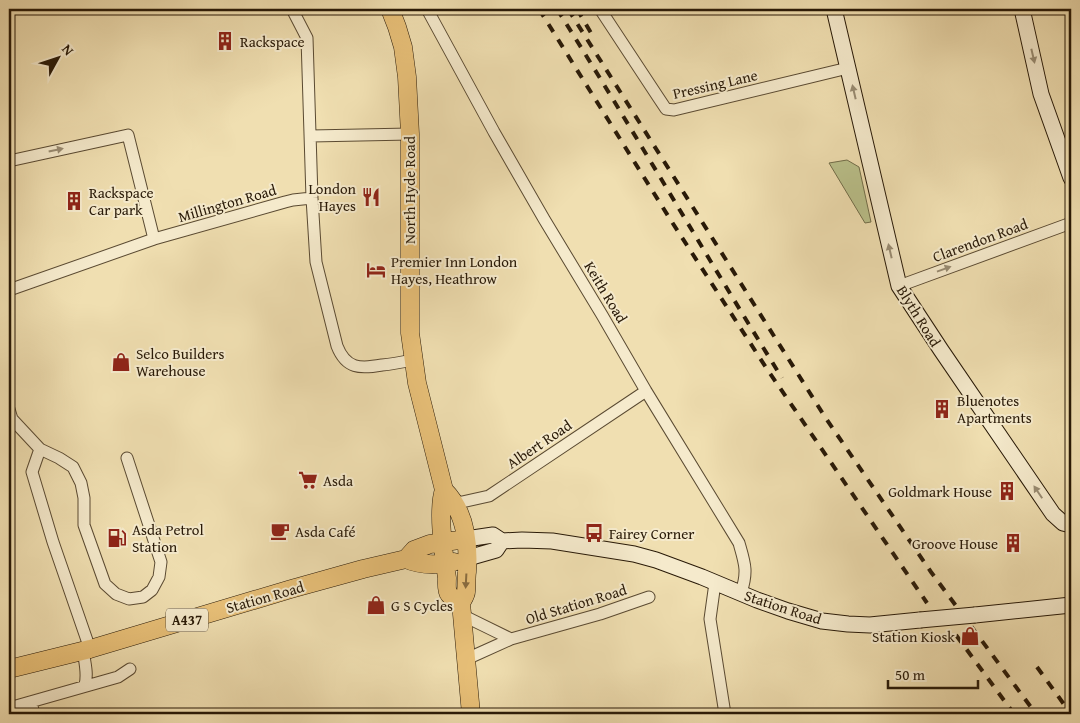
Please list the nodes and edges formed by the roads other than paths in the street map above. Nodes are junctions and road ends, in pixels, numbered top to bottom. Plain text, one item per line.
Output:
1 (292, 9) edge
2 (390, 9) edge
3 (427, 9) edge
4 (600, 9) edge
5 (834, 9) edge
6 (1022, 9) edge
7 (848, 68) junction
8 (410, 134) junction
9 (311, 136) junction
10 (9, 160) edge
11 (1071, 178) edge
12 (312, 198) junction
13 (1071, 223) edge
14 (154, 239) junction
15 (899, 286) junction
16 (9, 290) edge
17 (413, 360) junction
18 (646, 391) junction
19 (9, 408) edge
20 (40, 449) junction
21 (127, 458) dead end
22 (447, 499) junction
23 (1071, 525) edge
24 (466, 539) junction
25 (502, 541) junction
26 (443, 542) junction
27 (468, 558) junction
28 (406, 559) junction
29 (445, 564) junction
30 (715, 582) junction
31 (741, 593) junction
32 (649, 597) dead end
33 (1068, 606) edge
34 (462, 609) junction
35 (511, 639) junction
36 (86, 650) junction
37 (466, 657) junction
38 (9, 669) edge
39 (130, 669) dead end
40 (85, 685) junction
41 (31, 702) junction
42 (9, 708) edge
43 (34, 714) edge
44 (471, 714) edge
45 (725, 714) edge

1 - 9 street
2 - 8 main road, North Hyde Road
3 - 18 street, Keith Road
4 - 7 street, Pressing Lane
5 - 7 street, Blyth Road
6 -> 11 street
15 -> 7 street, Blyth Road
8 - 9 street
8 - 17 main road, North Hyde Road
9 - 12 street
10 -> 14 street
12 - 14 street, Millington Road
12 - 17 street
15 -> 13 street, Clarendon Road
14 - 16 street, Millington Road
23 -> 15 street, Blyth Road
17 - 22 main road, North Hyde Road
18 - 22 street, Albert Road
18 - 31 street, Keith Road
19 - 20 street
20 - 21 street
20 - 36 street
22 - 24 main road, North Hyde Road
22 - 26 main road, North Hyde Road
24 - 25 street, Station Road
24 - 26 main road, Station Road / A437
24 - 27 main road, North Hyde Road
25 - 27 street, Station Road
25 - 30 street, Station Road
26 - 28 main road, Station Road / A437
26 - 29 main road, North Hyde Road
27 - 29 main road, Station Road / A437
27 -> 34 main road, North Hyde Road
28 - 29 main road, Station Road / A437
28 - 36 main road, Station Road / A437
29 - 34 main road, North Hyde Road
30 - 31 street, Station Road
30 - 45 street
31 - 33 street, Station Road, bridge
32 - 35 street, Old Station Road
34 - 35 street, Old Station Road
34 - 37 main road, North Hyde Road
35 - 37 street, Old Station Road
36 - 38 main road, Station Road / A437
36 - 40 street
37 - 44 main road, North Hyde Road
39 - 40 street
40 - 41 street
41 - 42 street
41 - 43 street

